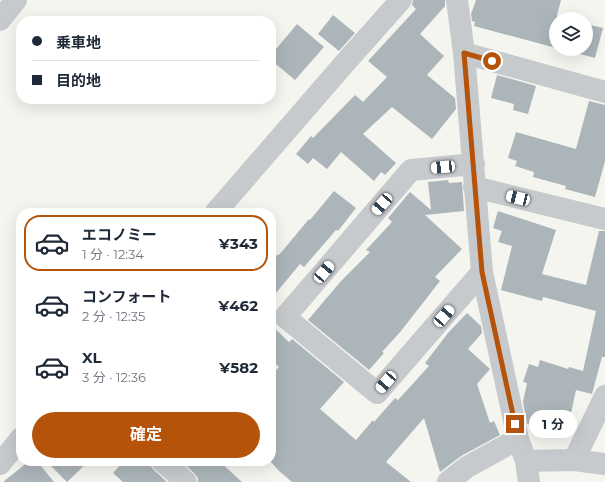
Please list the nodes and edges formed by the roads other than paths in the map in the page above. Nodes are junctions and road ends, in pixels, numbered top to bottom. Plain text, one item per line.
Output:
1 (16, 0) edge
2 (401, 0) edge
3 (457, 0) edge
4 (0, 20) edge
5 (464, 53) junction
6 (605, 92) edge
7 (474, 164) junction
8 (474, 187) junction
9 (219, 208) edge
10 (605, 219) edge
11 (482, 272) junction
12 (605, 396) edge
13 (518, 439) junction
14 (16, 444) edge
15 (574, 460) junction
16 (526, 461) junction
17 (0, 464) edge
18 (605, 464) edge
19 (168, 466) edge
20 (186, 482) edge
21 (448, 482) edge
22 (529, 482) edge

1 - 4 street
2 - 9 street
3 - 5 street
5 - 6 street
5 - 7 street
7 - 8 street
7 - 11 street
8 - 10 street
8 - 11 street
11 - 13 street
12 - 15 street
13 - 16 street
13 - 21 street
14 - 17 street
15 - 16 street
15 - 18 street
16 - 22 street
19 - 20 street

